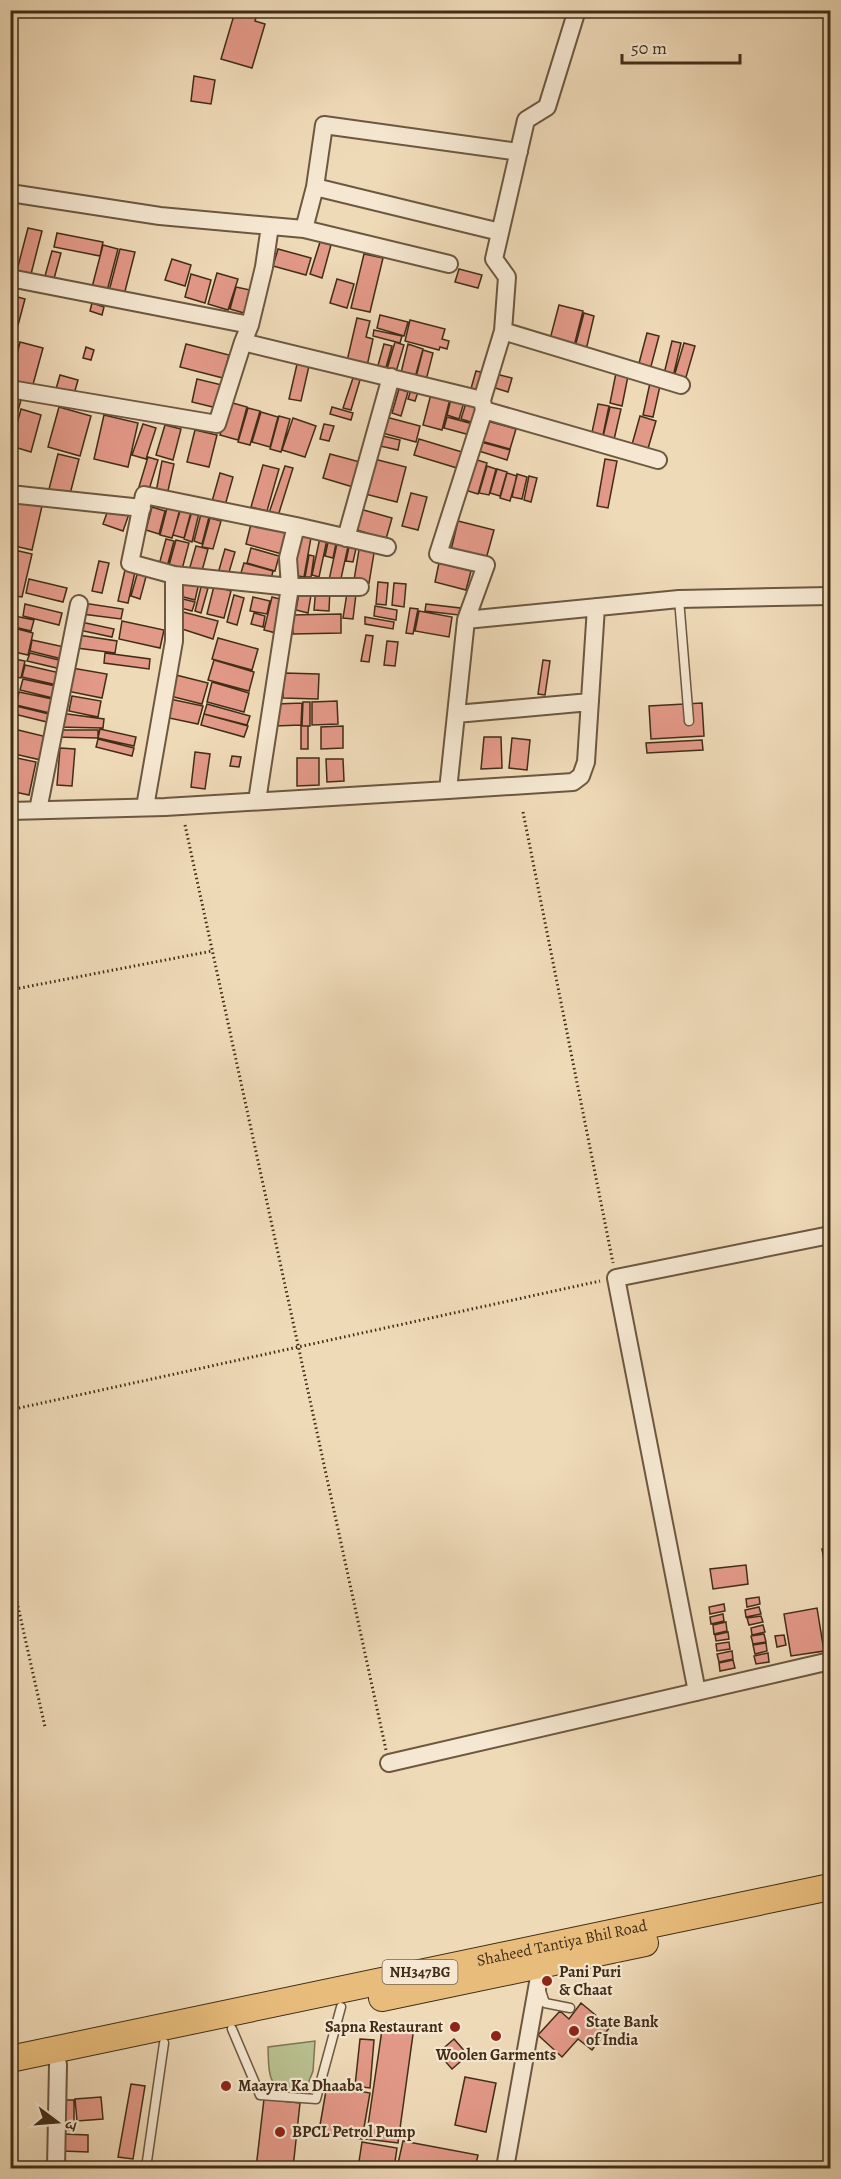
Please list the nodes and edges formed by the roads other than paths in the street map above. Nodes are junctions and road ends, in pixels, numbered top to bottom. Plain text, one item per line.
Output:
1 (577, 10) edge
2 (519, 152) junction
3 (315, 187) junction
4 (10, 193) edge
5 (270, 226) junction
6 (304, 229) junction
7 (500, 232) junction
8 (449, 264) dead end
9 (10, 278) edge
10 (250, 325) junction
11 (503, 332) junction
12 (243, 342) junction
13 (392, 377) junction
14 (681, 385) dead end
15 (10, 389) edge
16 (483, 405) junction
17 (658, 460) dead end
18 (10, 494) edge
19 (142, 508) junction
20 (296, 526) junction
21 (346, 538) junction
22 (387, 547) dead end
23 (174, 575) junction
24 (290, 587) junction
25 (360, 587) dead end
26 (831, 596) edge
27 (679, 599) junction
28 (80, 604) dead end
29 (596, 607) junction
30 (466, 620) junction
31 (590, 702) junction
32 (456, 714) junction
33 (689, 721) dead end
34 (448, 790) junction
35 (257, 801) junction
36 (145, 807) junction
37 (38, 810) junction
38 (10, 811) edge
39 (831, 1235) edge
40 (831, 1661) edge
41 (698, 1692) junction
42 (389, 1763) road end
43 (831, 1887) edge
44 (831, 1903) edge
45 (540, 1975) junction
46 (341, 2007) junction
47 (570, 2008) dead end
48 (232, 2029) junction
49 (164, 2043) junction
50 (10, 2060) edge
51 (58, 2064) junction
52 (11, 2075) edge
53 (56, 2169) edge
54 (146, 2169) edge
55 (505, 2169) edge

1 - 2 street
2 - 3 street
2 - 7 street
3 - 6 street
3 - 7 street
4 - 5 street
5 - 6 street
5 - 10 street
6 - 8 street
7 - 11 street
9 - 10 street
10 - 12 street
11 - 14 street
11 - 16 street
12 - 13 street
12 - 15 street
13 - 16 street
13 - 21 street
16 - 17 street
16 - 30 street
18 - 19 street
19 - 20 street
19 - 23 street
20 - 21 street
20 - 24 street
21 - 22 street
23 - 24 street
23 - 36 street
24 - 25 street
24 - 35 street
26 - 27 street
27 - 29 street
27 - 33 lane
28 - 37 street
29 - 30 street
29 - 31 street
30 - 32 street
31 - 32 street
31 - 34 street
32 - 34 street
34 - 35 street
35 - 36 street
36 - 37 street
37 - 38 street
39 - 41 street
40 - 41 street
41 - 42 street
43 - 50 main road, Shaheed Tantiya Bhil Road / NH347BG
44 - 45 main road, Shaheed Tantiya Bhil Road / NH347BG
45 - 46 main road, Shaheed Tantiya Bhil Road / NH347BG
45 - 47 lane
45 - 55 street
46 - 48 main road, Shaheed Tantiya Bhil Road / NH347BG
46 - 48 lane
48 - 49 main road, Shaheed Tantiya Bhil Road / NH347BG
49 - 51 main road, Shaheed Tantiya Bhil Road / NH347BG
49 - 54 lane
51 - 52 main road, Shaheed Tantiya Bhil Road / NH347BG
51 - 53 street

